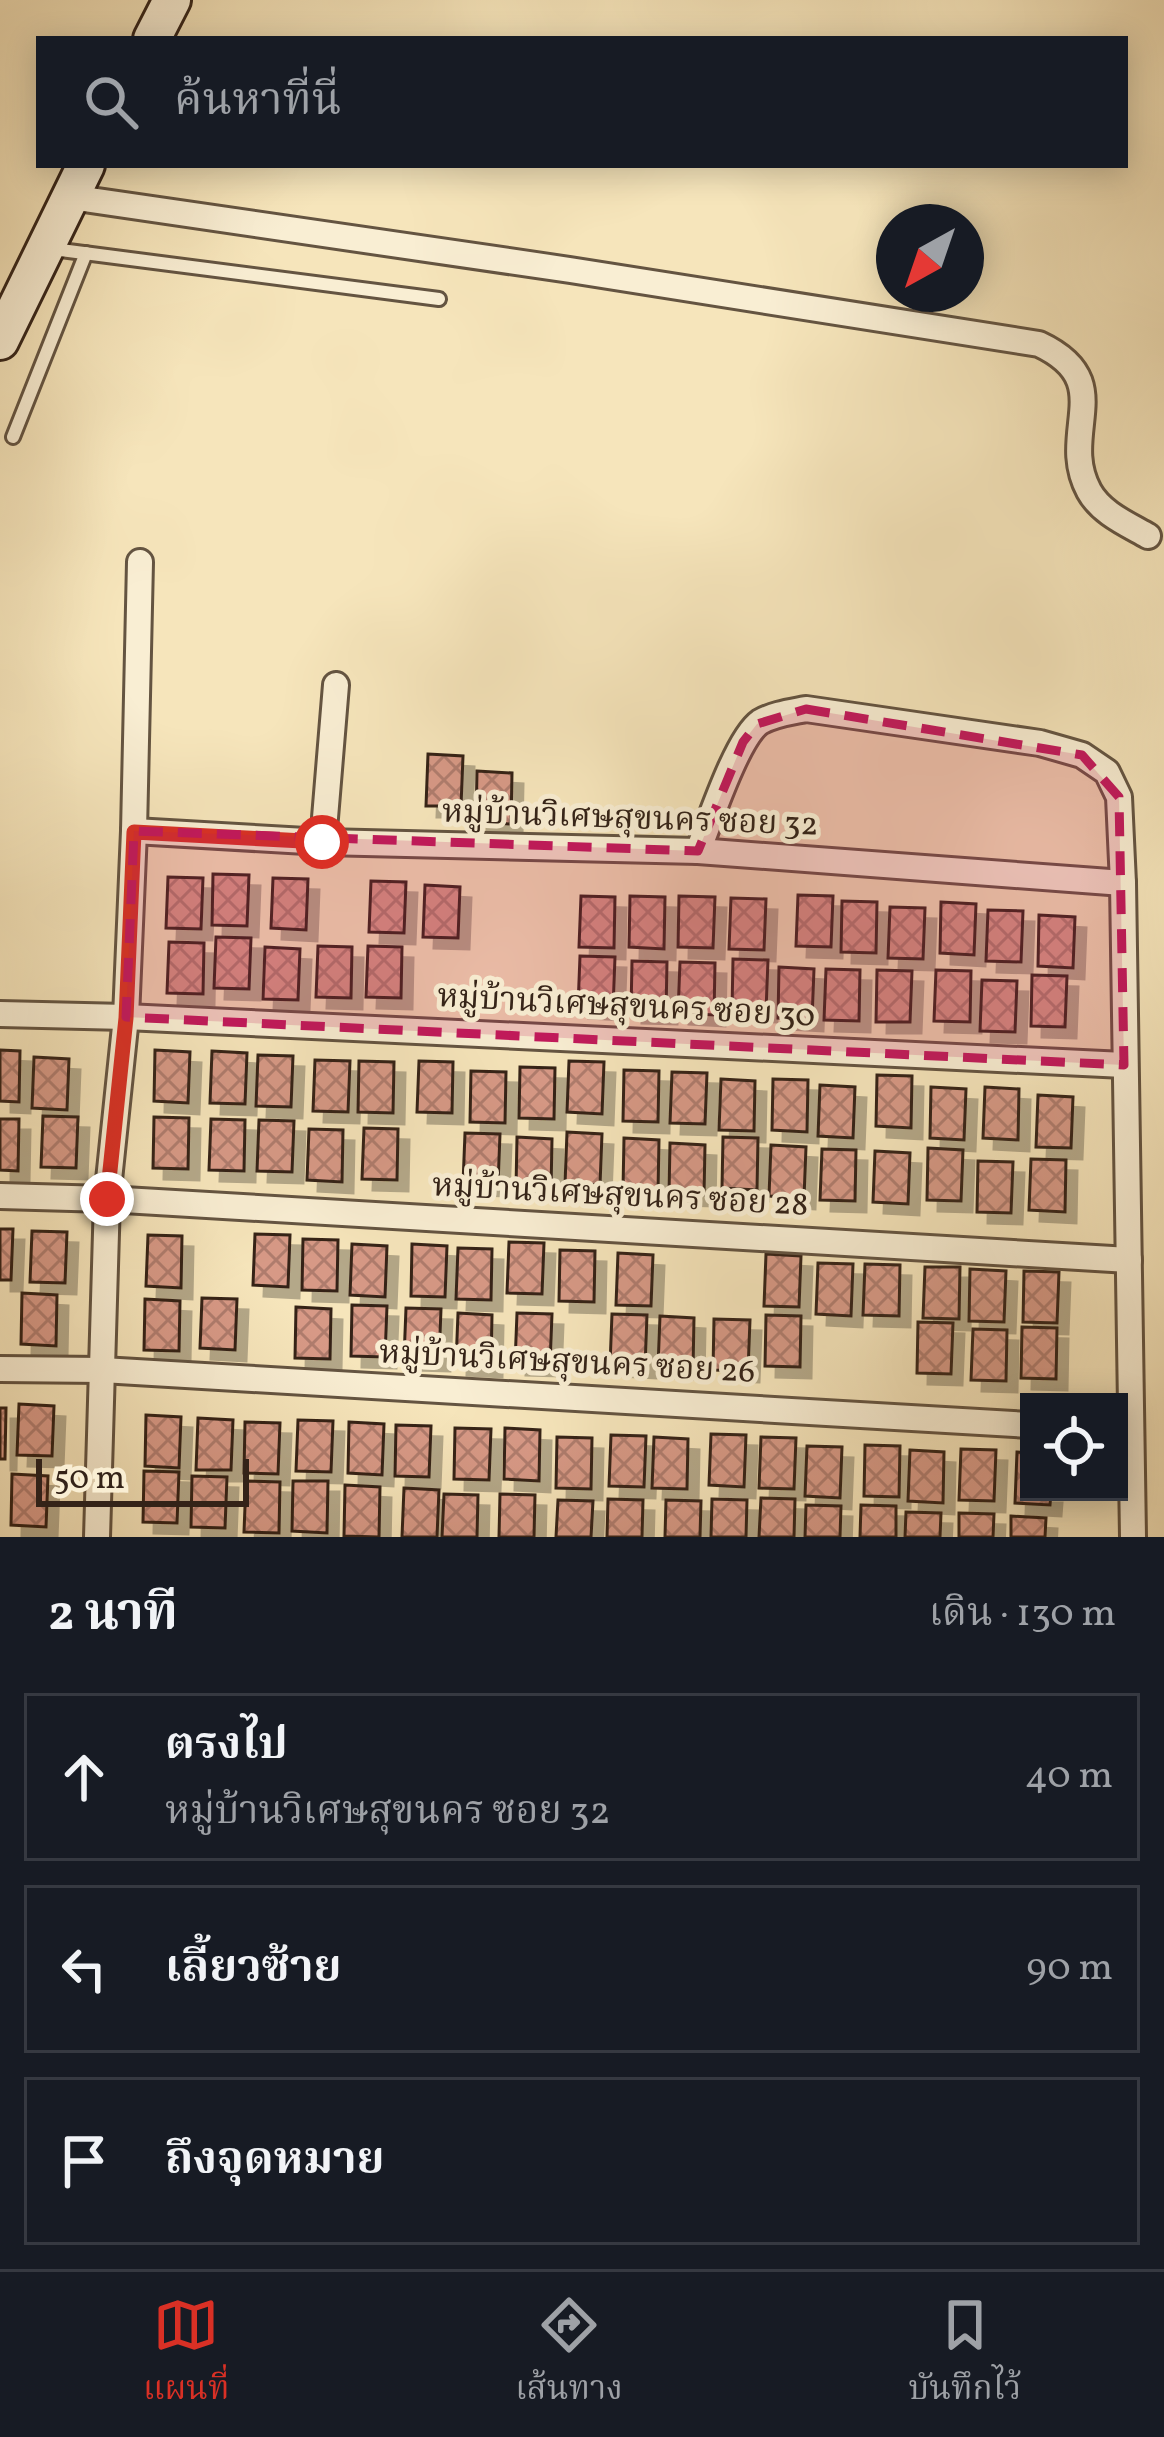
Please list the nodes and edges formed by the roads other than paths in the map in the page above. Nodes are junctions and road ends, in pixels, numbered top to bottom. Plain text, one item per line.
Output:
1 (172, 0) edge
2 (154, 36) edge
3 (78, 181) edge
4 (44, 248) junction
5 (86, 254) junction
6 (439, 299) dead end
7 (0, 341) edge
8 (13, 437) dead end
9 (1148, 536) dead end
10 (140, 562) dead end
11 (336, 685) dead end
12 (134, 832) junction
13 (322, 842) junction
14 (698, 850) junction
15 (1123, 883) junction
16 (0, 1014) edge
17 (126, 1018) junction
18 (1124, 1065) junction
19 (0, 1196) edge
20 (107, 1199) junction
21 (1129, 1261) junction
22 (0, 1369) edge
23 (102, 1370) junction
24 (1126, 1393) edge
25 (1020, 1424) edge
26 (1128, 1470) edge
27 (97, 1537) edge
28 (1133, 1537) edge

1 - 2 street
3 - 4 street
3 - 9 street
4 - 5 lane
4 - 7 street
5 - 6 lane
5 - 8 lane
10 - 12 street
11 - 13 street
12 - 13 street, หมู่บ้านวิเศษสุขนคร ซอย 32
12 - 17 street
13 - 14 street, หมู่บ้านวิเศษสุขนคร ซอย 32
14 - 15 street, หมู่บ้านวิเศษสุขนคร ซอย 32
14 - 15 street
15 - 18 street
16 - 17 street, หมู่บ้านวิเศษสุขนคร ซอย 30
17 - 18 street, หมู่บ้านวิเศษสุขนคร ซอย 30
17 - 20 street
18 - 21 street
19 - 20 street, หมู่บ้านวิเศษสุขนคร ซอย 28
20 - 21 street, หมู่บ้านวิเศษสุขนคร ซอย 28
20 - 23 street
21 - 24 street
22 - 23 street, หมู่บ้านวิเศษสุขนคร ซอย 26
23 - 25 street, หมู่บ้านวิเศษสุขนคร ซอย 26
23 - 27 street
26 - 28 street

